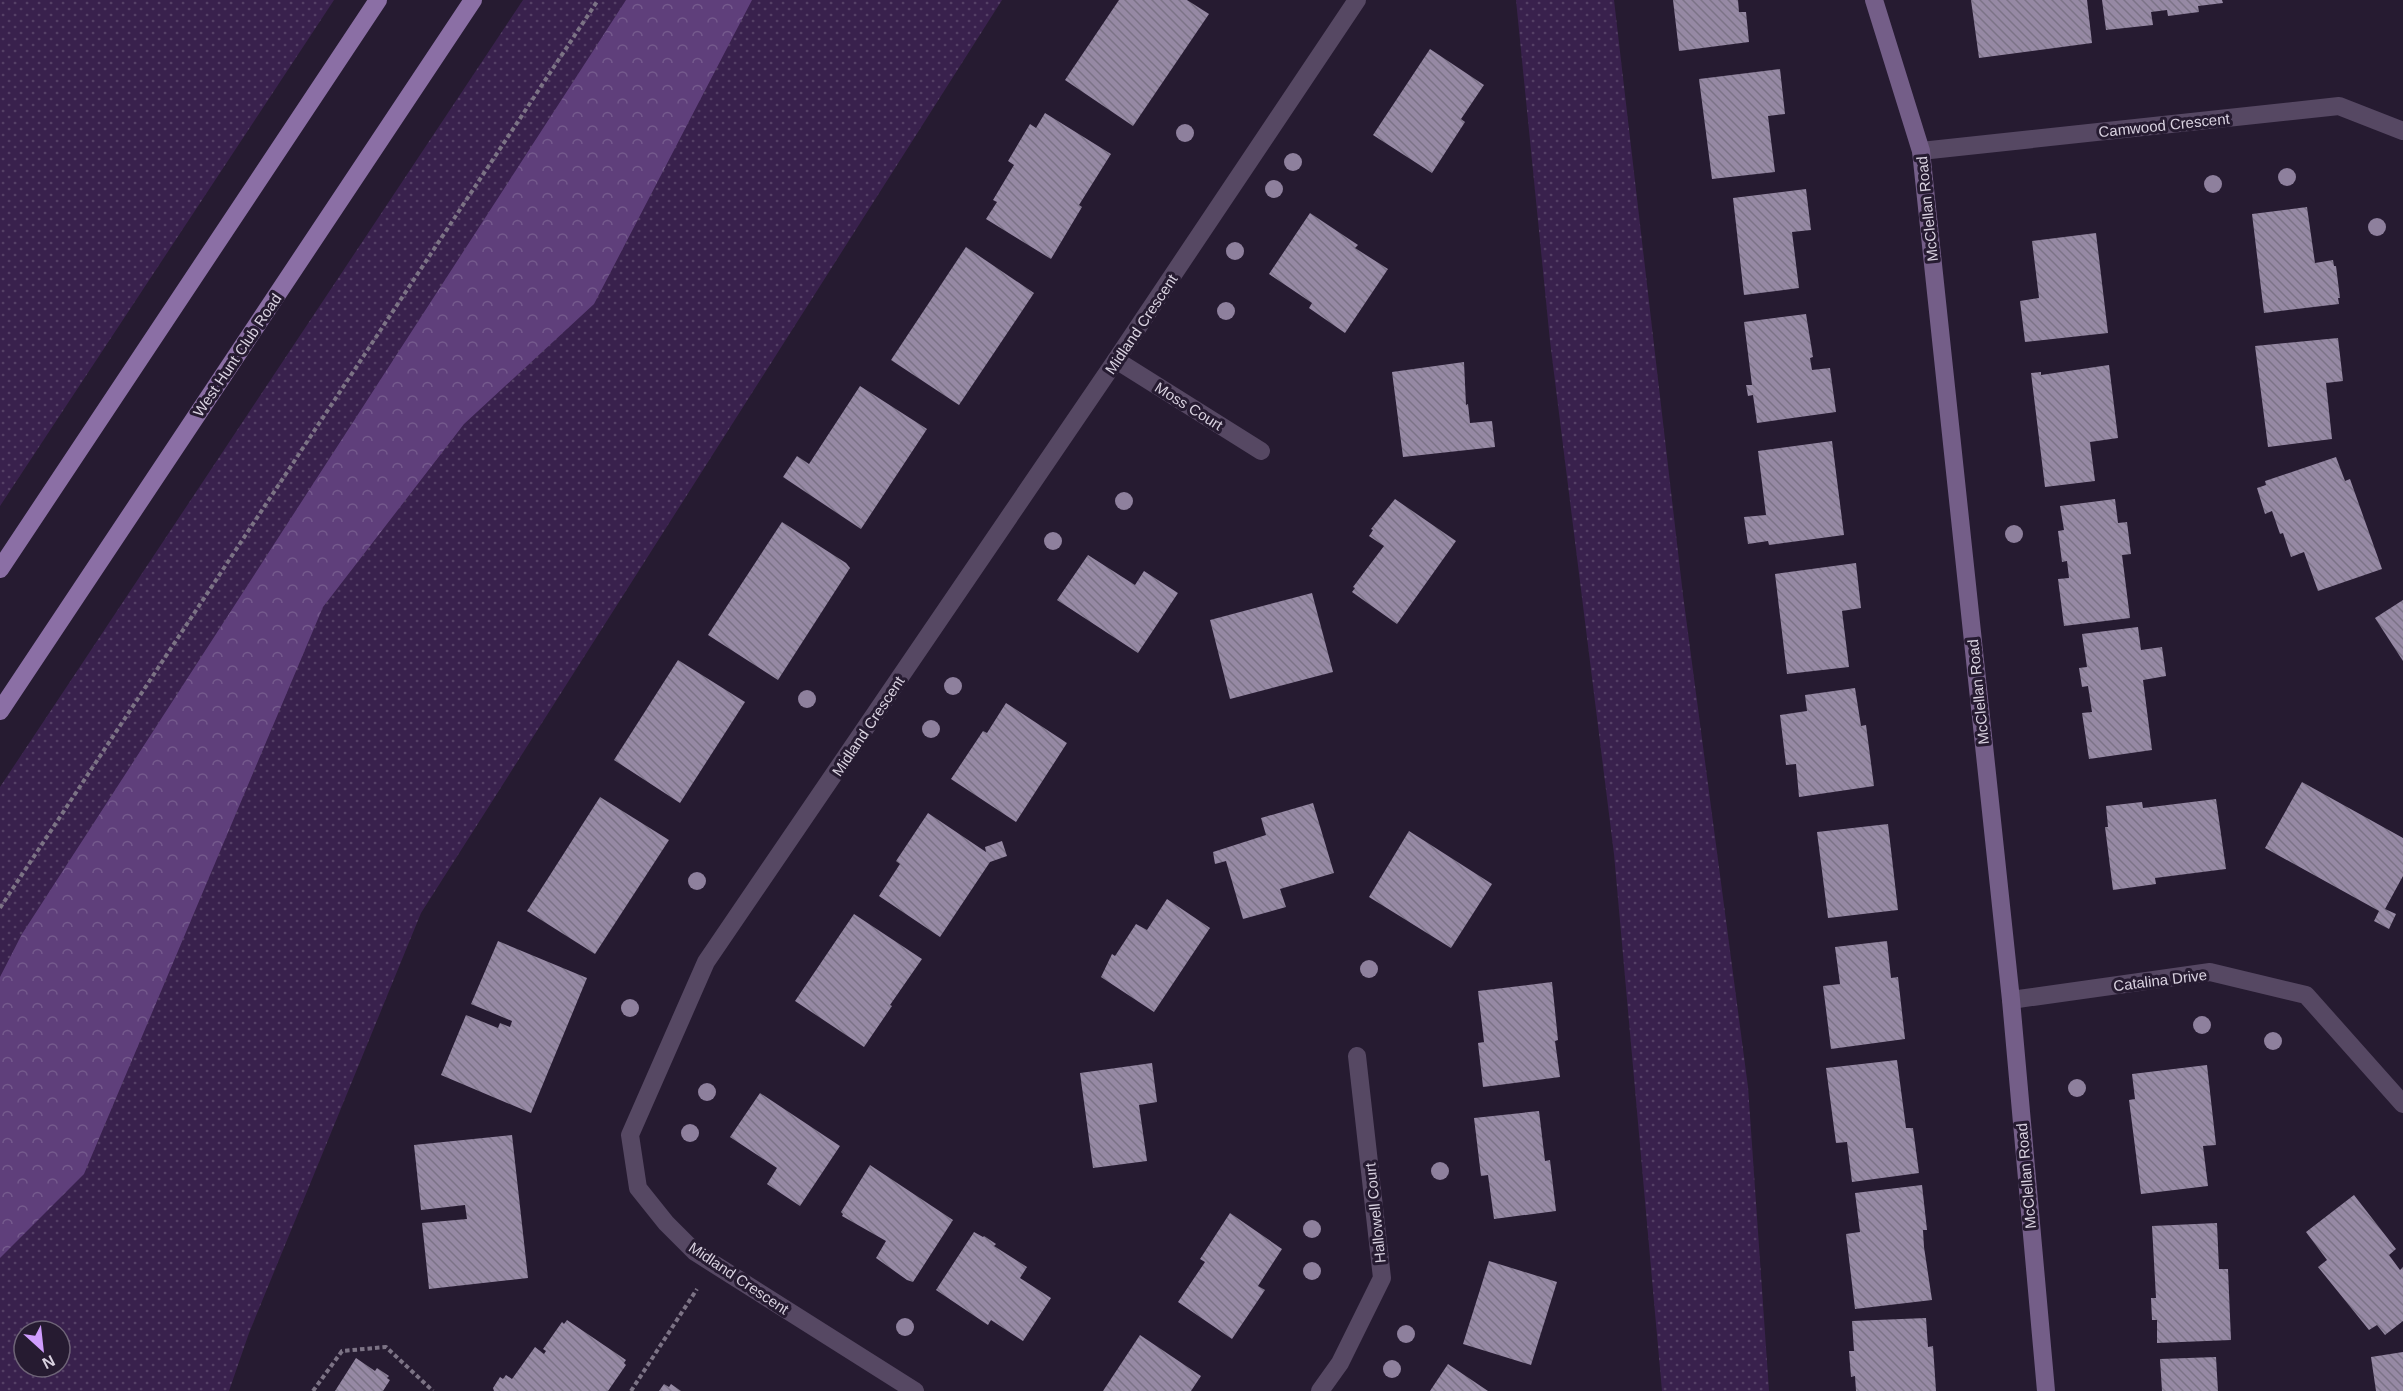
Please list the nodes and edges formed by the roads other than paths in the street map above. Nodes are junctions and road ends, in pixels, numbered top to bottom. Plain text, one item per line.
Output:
1 (378, 0) edge
2 (473, 0) edge
3 (1357, 0) edge
4 (1874, 0) edge
5 (2403, 131) edge
6 (1921, 151) junction
7 (1116, 360) junction
8 (1261, 451) dead end
9 (0, 569) edge
10 (0, 711) edge
11 (2011, 1000) junction
12 (1357, 1056) dead end
13 (2403, 1104) edge
14 (915, 1391) edge
15 (1320, 1391) edge
16 (2046, 1391) edge

1 - 9 main road
2 - 10 main road, West Hunt Club Road
3 - 7 street, Midland Crescent
4 - 6 street, McClellan Road
5 - 6 street, Camwood Crescent
6 - 11 street, McClellan Road
7 - 8 street, Moss Court
7 - 14 street, Midland Crescent
11 - 13 street, Catalina Drive
11 - 16 street, McClellan Road
12 - 15 street, Hallowell Court

